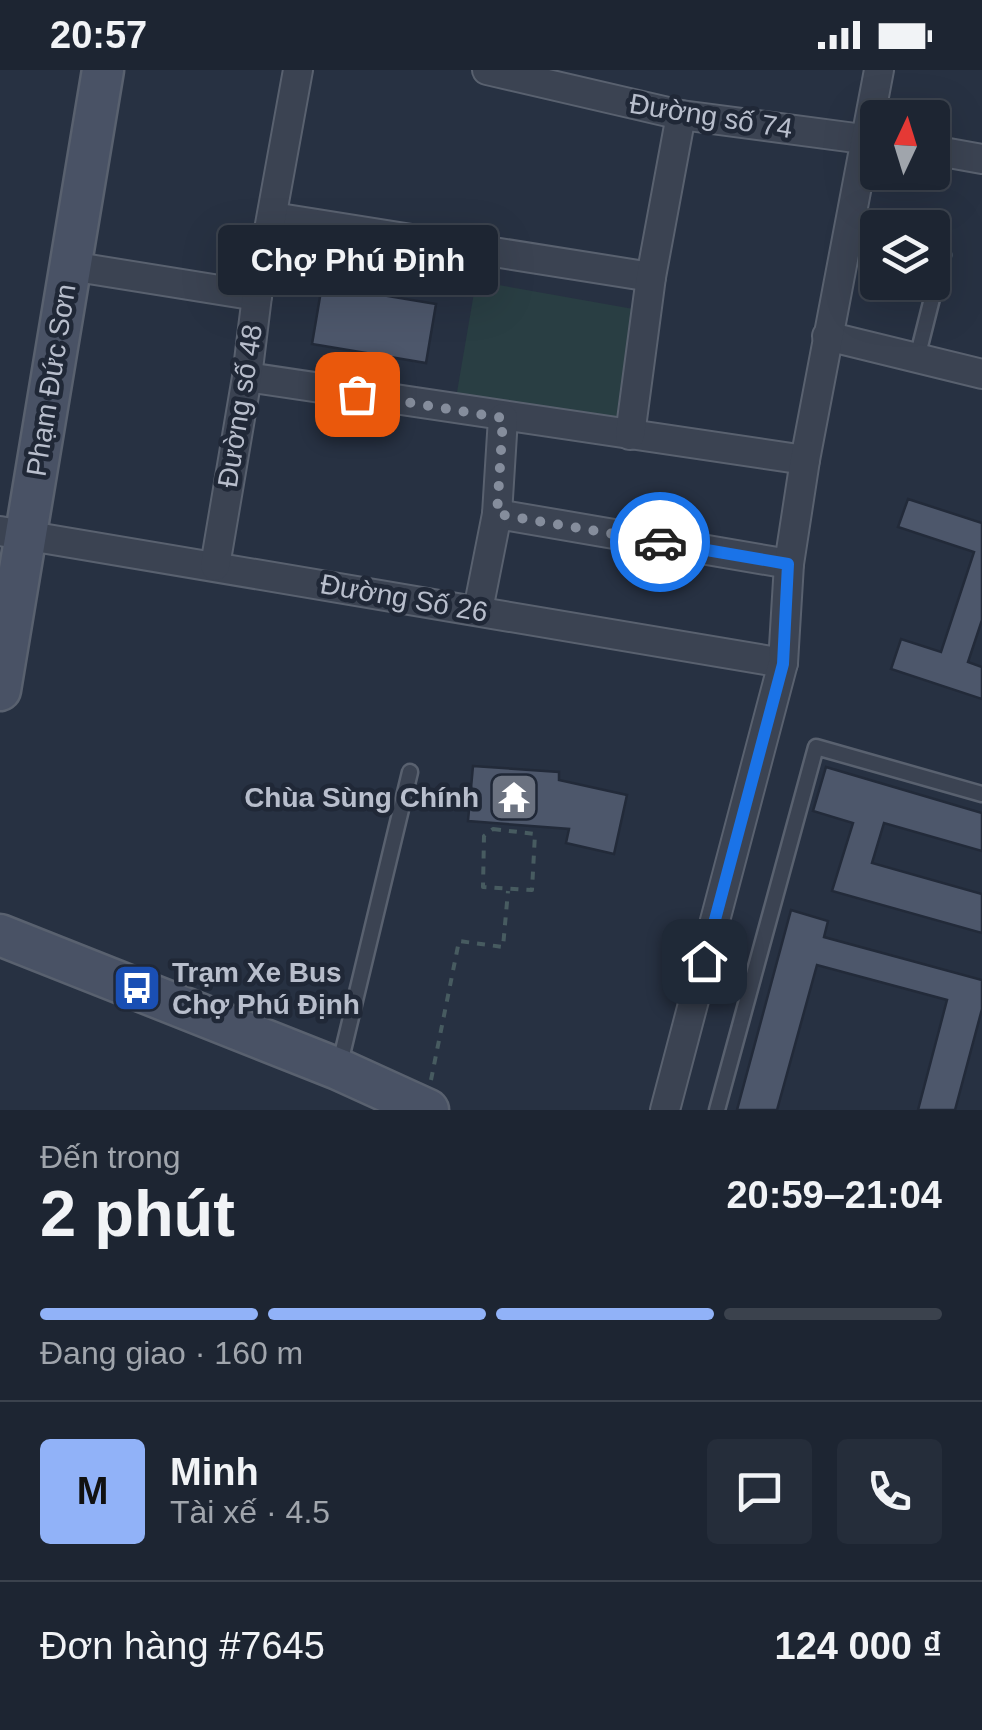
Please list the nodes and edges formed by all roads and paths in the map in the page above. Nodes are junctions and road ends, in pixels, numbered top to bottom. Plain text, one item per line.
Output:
1 (103, 70) edge
2 (298, 70) edge
3 (487, 70) edge
4 (879, 70) edge
5 (875, 100) edge
6 (681, 115) junction
7 (860, 139) edge
8 (950, 153) edge
9 (982, 158) edge
10 (860, 186) edge
11 (273, 217) junction
12 (70, 266) junction
13 (651, 277) junction
14 (257, 296) junction
15 (932, 300) edge
16 (827, 336) junction
17 (917, 358) junction
18 (982, 374) edge
19 (247, 377) junction
20 (503, 418) junction
21 (630, 435) junction
22 (805, 460) junction
23 (497, 514) junction
24 (13, 534) edge
25 (788, 564) junction
26 (214, 566) junction
27 (478, 610) junction
28 (783, 664) junction
29 (0, 690) edge
30 (410, 772) dead end
31 (982, 794) edge
32 (508, 891) junction
33 (0, 935) edge
34 (338, 1069) junction
35 (426, 1109) edge
36 (665, 1110) edge
37 (717, 1110) edge

1 - 12 street, Phạm Đức Sơn
2 - 11 street, Đường số 48
3 - 6 street, Đường số 74
4 - 5 street
6 - 7 street, Đường số 74
6 - 13 street
8 - 9 street
10 - 16 street
11 - 13 street
11 - 14 street, Đường số 48
12 - 14 street, Đường số 48
12 - 24 street, Phạm Đức Sơn
13 - 21 street
14 - 19 street, Đường số 48
15 - 17 lane
16 - 17 street
16 - 22 street
17 - 18 street
19 - 20 street
19 - 26 street, Đường số 48
20 - 21 street
20 - 23 street
21 - 22 street
22 - 25 street
23 - 25 street
23 - 27 street
24 - 26 street, Đường Số 26
24 - 29 street, Phạm Đức Sơn
25 - 28 street
26 - 27 street, Đường Số 26
27 - 28 street, Đường Số 26
28 - 36 street
30 - 34 lane
31 - 37 lane
32 - 32 path
32 - 35 path
33 - 34 street
34 - 35 street

